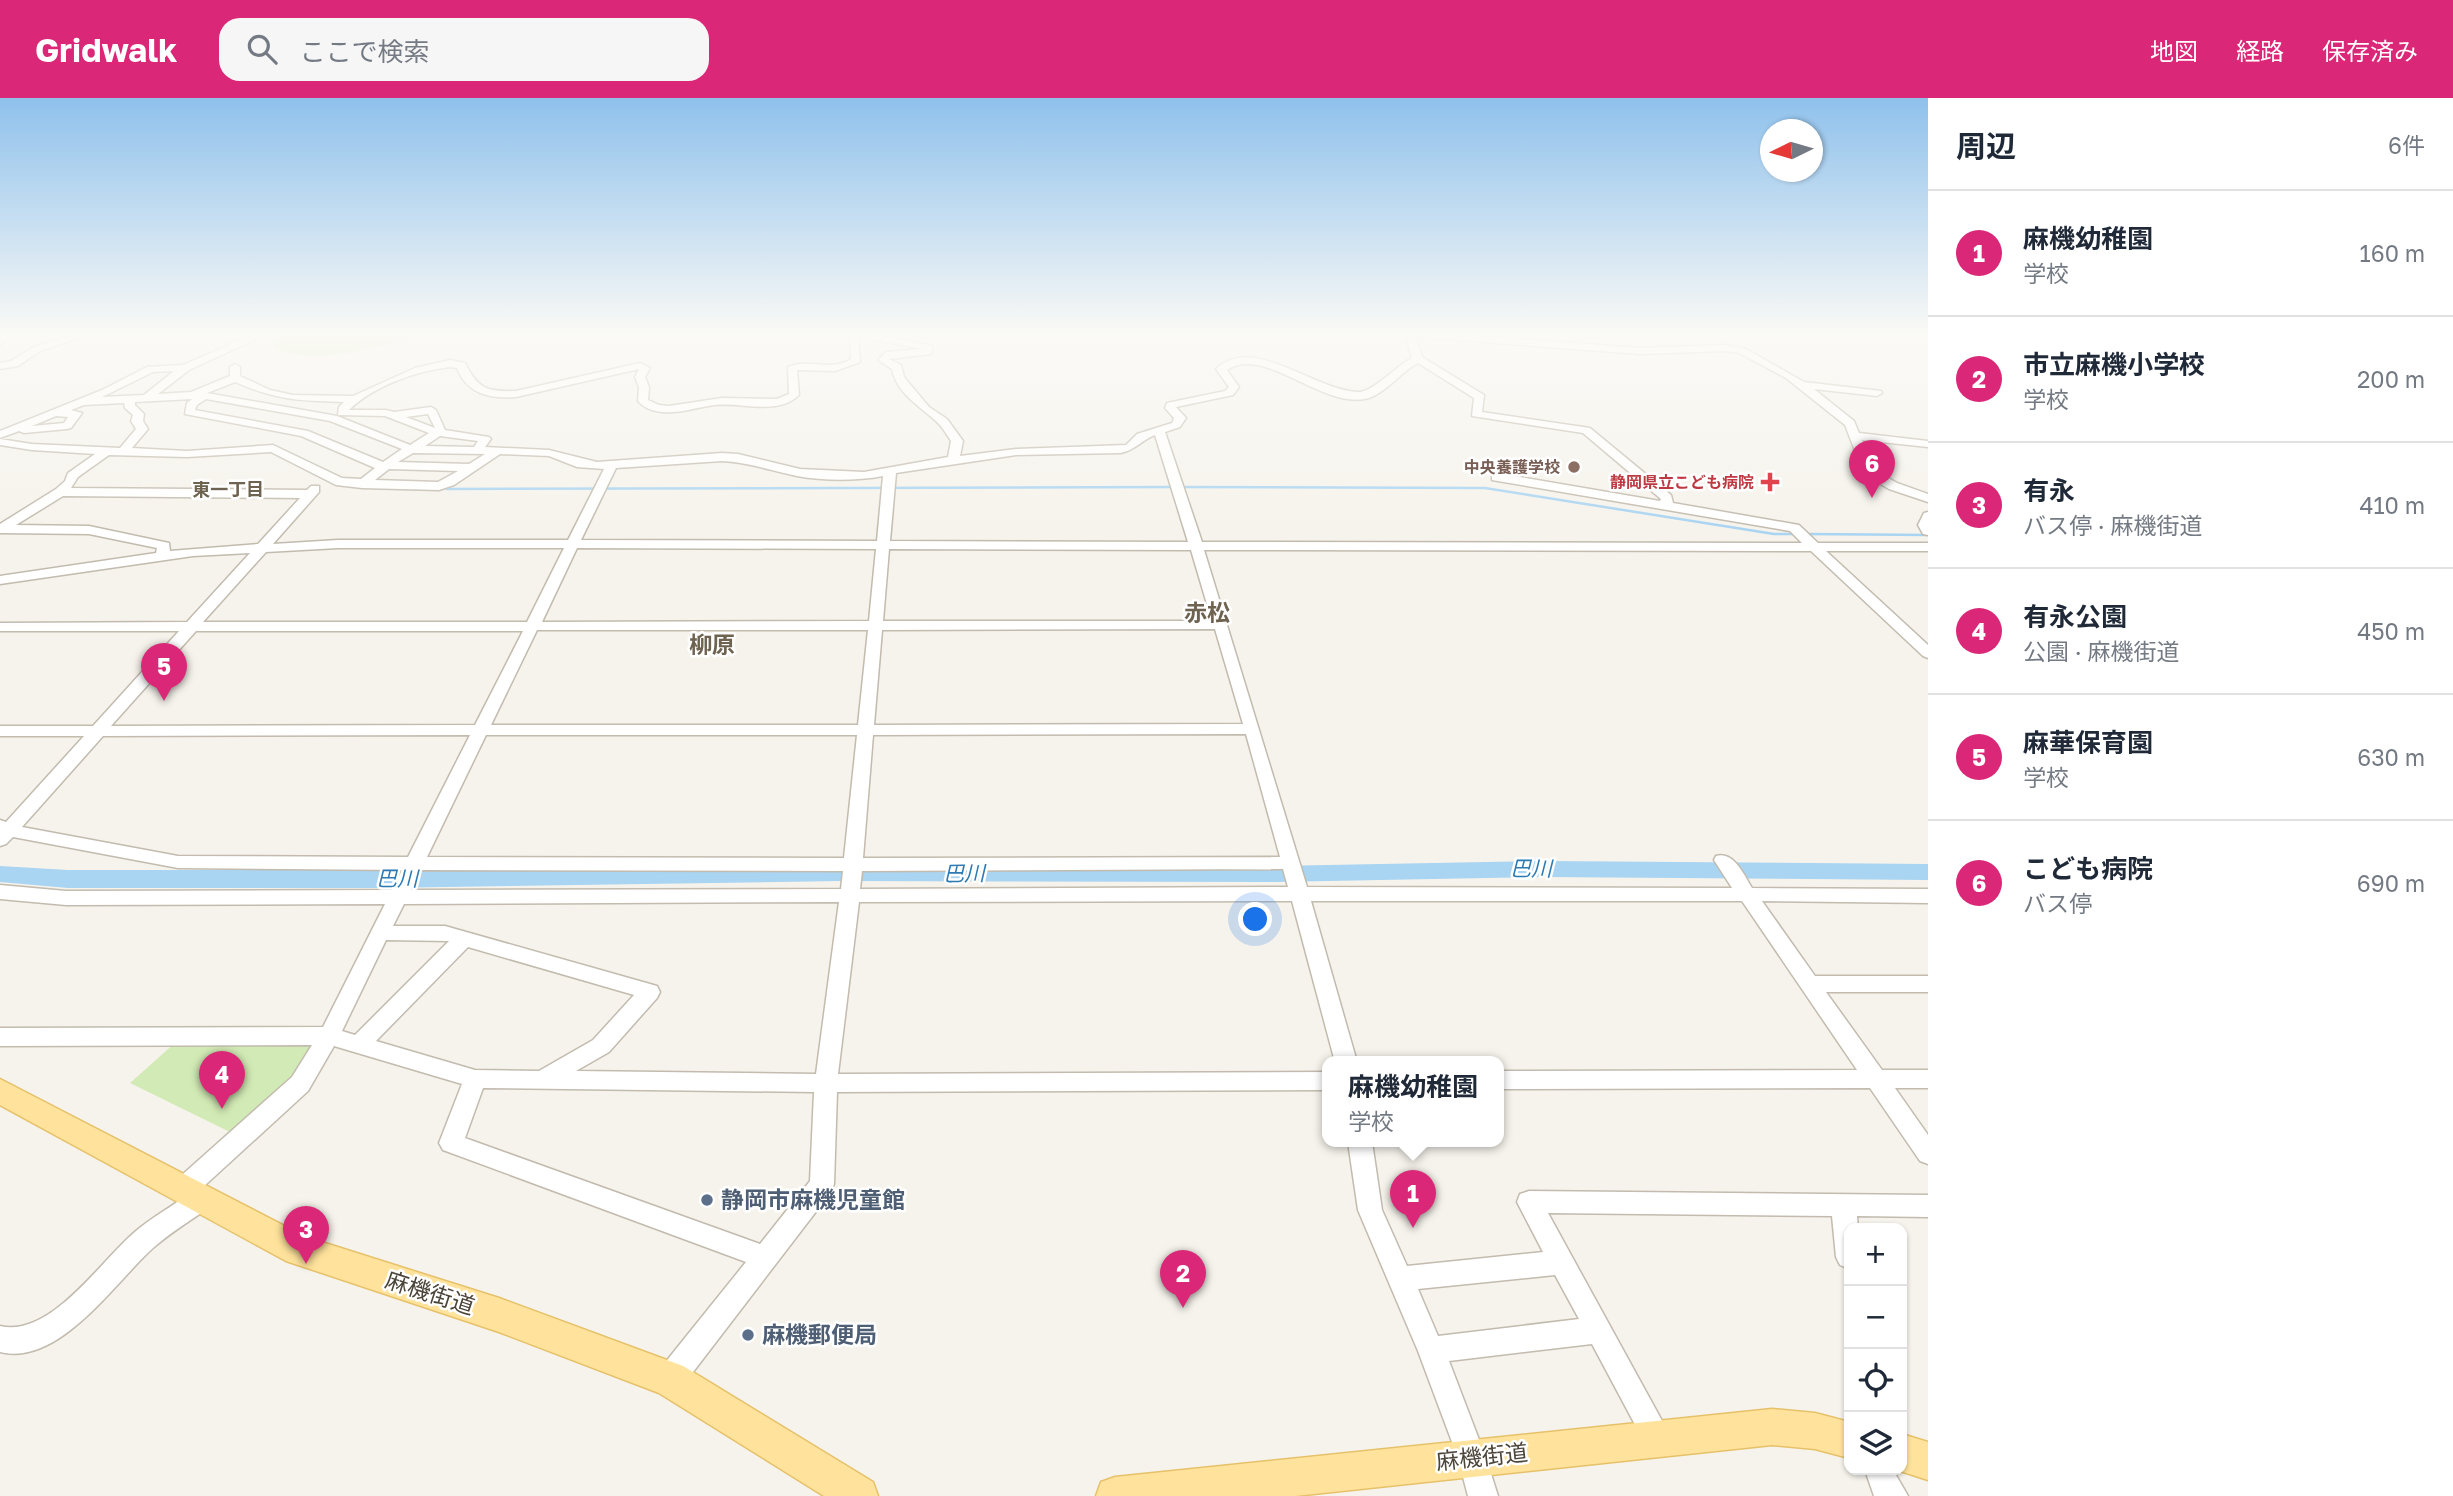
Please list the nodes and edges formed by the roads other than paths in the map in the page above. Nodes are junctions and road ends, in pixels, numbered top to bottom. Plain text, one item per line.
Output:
1 (88, 398) edge
2 (118, 398) edge
3 (131, 398) edge
4 (197, 398) edge
5 (213, 398) edge
6 (274, 398) edge
7 (301, 398) edge
8 (643, 398) edge
9 (790, 398) edge
10 (915, 398) edge
11 (1204, 398) edge
12 (1480, 398) edge
13 (1819, 398) edge
14 (356, 399) joint
15 (77, 402) junction
16 (260, 406) junction
17 (45, 415) junction
18 (338, 416) junction
19 (396, 416) junction
20 (233, 420) junction
21 (1159, 431) junction
22 (4, 432) edge
23 (304, 433) junction
24 (438, 433) junction
25 (1854, 436) junction
26 (1928, 444) edge
27 (273, 449) junction
28 (411, 449) junction
29 (477, 450) junction
30 (499, 450) junction
31 (106, 451) junction
32 (123, 452) junction
33 (953, 459) junction
34 (612, 465) junction
35 (385, 466) junction
36 (470, 468) junction
37 (890, 470) junction
38 (328, 477) junction
39 (1496, 477) dead end
40 (362, 484) junction
41 (60, 492) junction
42 (310, 494) junction
43 (1925, 500) edge
44 (1666, 506) junction
45 (0, 529) edge
46 (1808, 540) junction
47 (573, 544) junction
48 (883, 544) junction
49 (1197, 544) junction
50 (264, 547) junction
51 (1928, 547) edge
52 (162, 556) junction
53 (0, 580) edge
54 (1221, 625) junction
55 (532, 626) junction
56 (876, 626) junction
57 (0, 627) edge
58 (190, 627) junction
59 (1928, 653) edge
60 (1252, 729) junction
61 (866, 730) junction
62 (0, 731) edge
63 (98, 731) junction
64 (481, 731) junction
65 (3, 832) edge
66 (1723, 860) dead end
67 (853, 863) junction
68 (1289, 863) junction
69 (413, 865) junction
70 (0, 892) edge
71 (850, 895) junction
72 (1747, 895) junction
73 (1300, 896) junction
74 (1928, 896) edge
75 (397, 898) junction
76 (379, 933) junction
77 (463, 939) junction
78 (1809, 984) junction
79 (1928, 984) edge
80 (330, 1036) junction
81 (0, 1037) edge
82 (360, 1044) junction
83 (1344, 1056) edge
84 (475, 1079) junction
85 (1875, 1079) junction
86 (1928, 1079) edge
87 (542, 1080) junction
88 (1504, 1080) edge
89 (1322, 1081) edge
90 (826, 1083) junction
91 (0, 1091) edge
92 (1361, 1147) edge
93 (1928, 1154) edge
94 (192, 1195) junction
95 (1843, 1205) junction
96 (1928, 1206) edge
97 (1845, 1223) edge
98 (764, 1257) junction
99 (1562, 1262) junction
100 (1399, 1279) junction
101 (1600, 1331) junction
102 (0, 1339) edge
103 (1431, 1350) junction
104 (670, 1380) junction
105 (1658, 1439) junction
106 (1844, 1439) edge
107 (1907, 1455) edge
108 (1472, 1458) junction
109 (1928, 1461) edge
110 (1880, 1475) edge
111 (859, 1496) edge
112 (1120, 1496) edge
113 (1483, 1496) edge
114 (1893, 1496) edge

1 - 15 street
2 - 15 street
3 - 32 street
4 - 20 street
5 - 16 street
6 - 16 street
7 - 14 street
8 - 9 street
10 - 33 street
11 - 21 street
12 - 44 street
13 - 25 street
14 - 18 street
15 - 17 street
16 - 18 street
16 - 20 street
17 - 22 street
17 - 22 street
18 - 19 street
18 - 23 street
18 - 28 street
19 - 24 street
19 - 24 street
20 - 23 street
21 - 33 street
21 - 49 street
22 - 31 street
23 - 27 street
23 - 35 street
24 - 28 street
24 - 29 street
25 - 26 street
25 - 43 street
27 - 32 street
27 - 38 street
28 - 29 street
28 - 35 street
29 - 30 street
30 - 34 street
30 - 36 street
31 - 32 street
31 - 41 street
33 - 37 street
34 - 37 street
34 - 47 street
35 - 36 street
35 - 40 street
36 - 40 street
37 - 48 street
38 - 40 street
38 - 42 street
39 - 44 street
41 - 42 street
41 - 45 street
42 - 50 street
44 - 46 street
45 - 52 street
46 - 49 street
46 - 51 street
46 - 59 street
47 - 48 street
47 - 50 street
47 - 55 street
48 - 49 street
48 - 56 street
49 - 54 street
50 - 52 street
50 - 58 street
52 - 53 street
54 - 56 street
54 - 60 street
55 - 56 street
55 - 58 street
55 - 64 street
56 - 61 street
57 - 58 street
58 - 63 street
60 - 61 street
60 - 68 street
61 - 64 street
61 - 67 street
62 - 63 street
63 - 64 street
63 - 65 street
64 - 69 street
65 - 69 street
66 - 72 street
67 - 68 street
67 - 69 street
67 - 71 street
68 - 73 street
69 - 75 street
70 - 75 street
71 - 73 street
71 - 75 street
71 - 90 street
72 - 73 street
72 - 74 street
72 - 78 street
73 - 83 street
75 - 76 street
76 - 77 street
76 - 80 street
77 - 82 street
77 - 87 street
78 - 79 street
78 - 85 street
80 - 81 street
80 - 82 street
80 - 94 street
82 - 84 street
84 - 87 street
84 - 98 street
85 - 86 street
85 - 88 street
85 - 93 street
87 - 90 street
89 - 90 street
90 - 98 street
91 - 94 main road, 麻機街道
92 - 100 street
94 - 102 street
94 - 104 main road, 麻機街道
95 - 96 street
95 - 97 street
95 - 99 street
98 - 104 street
99 - 100 street
99 - 101 street
100 - 103 street
101 - 103 street
101 - 105 street
103 - 108 street
104 - 111 main road, 麻機街道
105 - 106 main road, 麻機街道
105 - 108 main road, 麻機街道
107 - 109 main road
108 - 112 main road, 麻機街道
108 - 113 street
110 - 114 street

